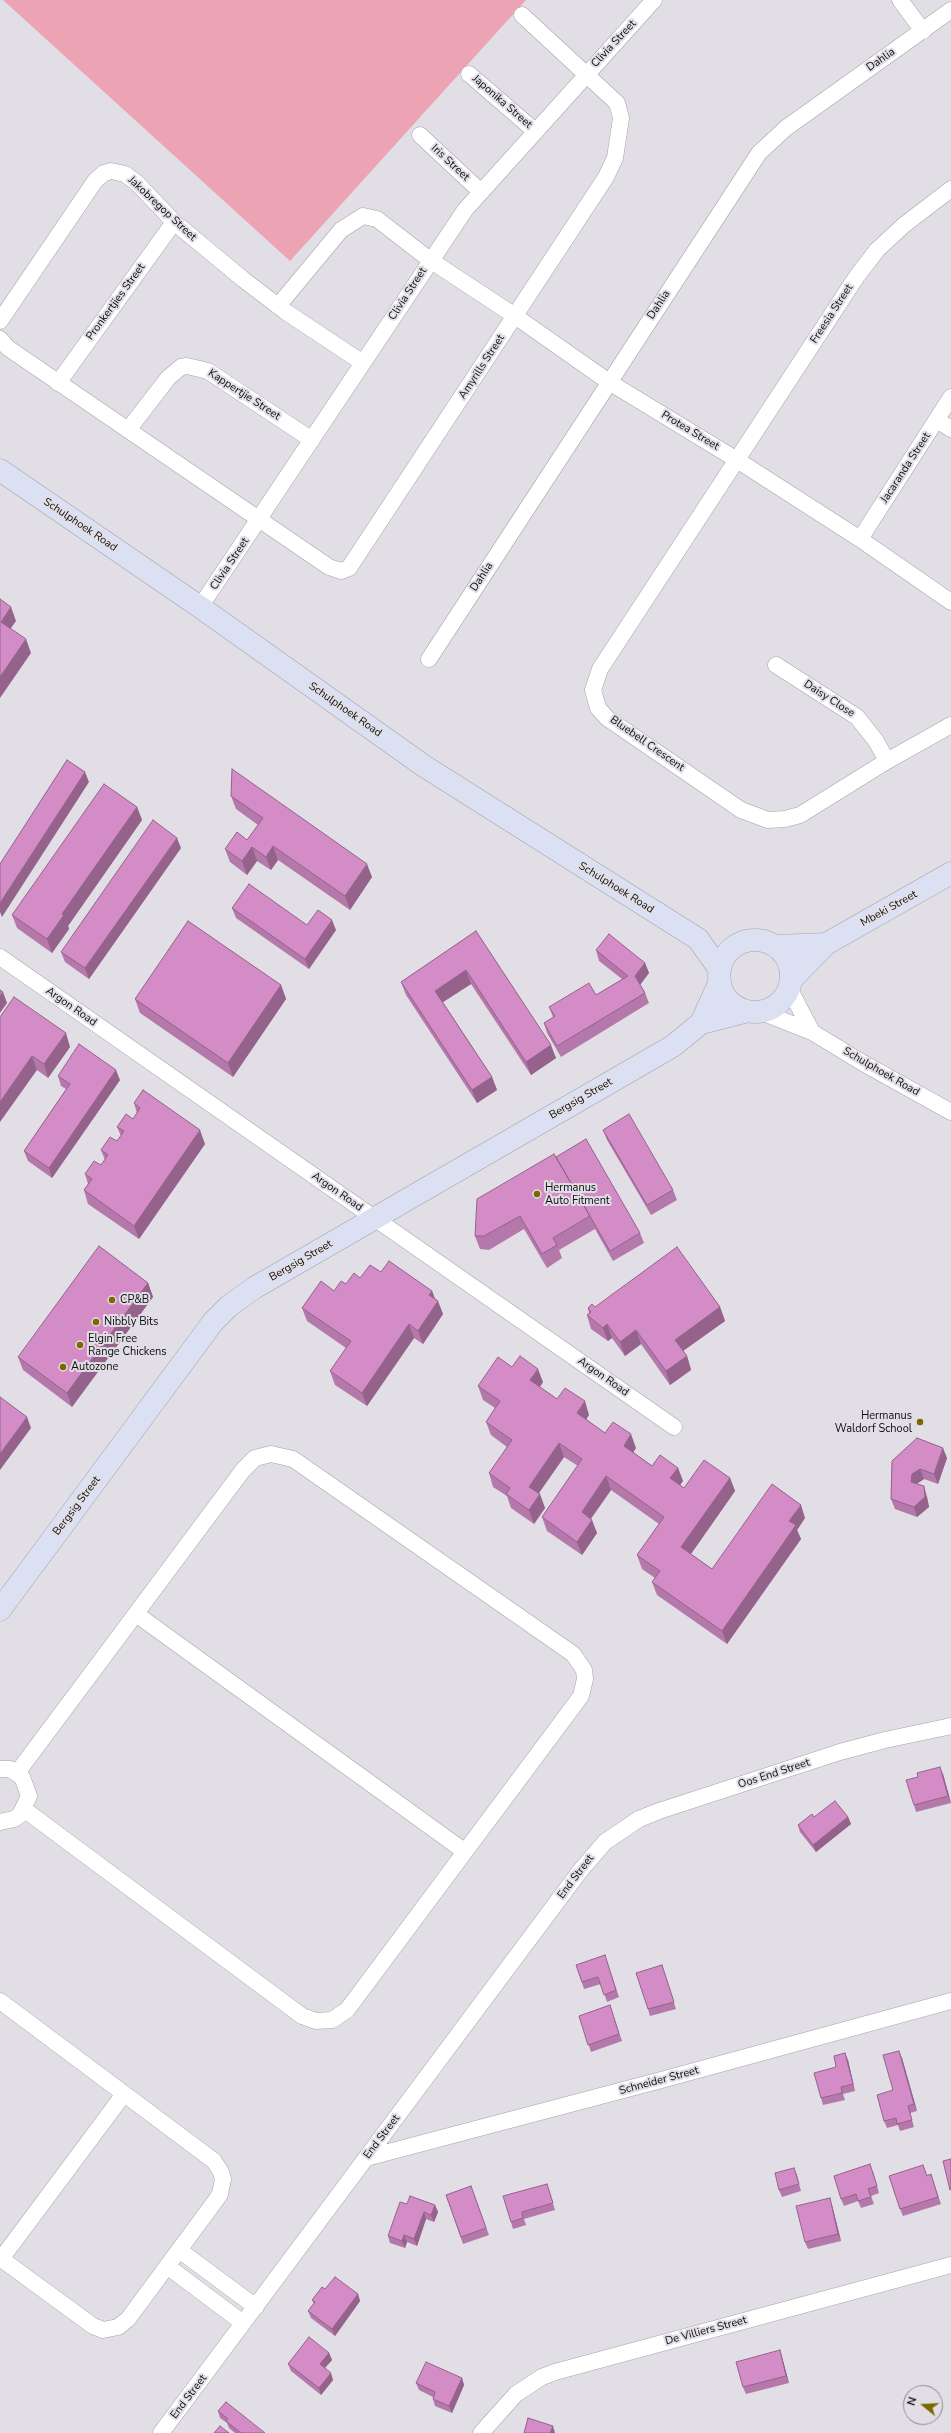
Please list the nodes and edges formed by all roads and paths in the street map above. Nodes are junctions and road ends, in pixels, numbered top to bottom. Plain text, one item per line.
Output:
1 (900, 0) edge
2 (649, 2) edge
3 (951, 10) edge
4 (522, 15) dead end
5 (923, 31) junction
6 (469, 74) dead end
7 (586, 74) junction
8 (535, 131) junction
9 (420, 135) dead end
10 (951, 189) edge
11 (481, 192) junction
12 (174, 222) junction
13 (430, 260) junction
14 (278, 306) junction
15 (515, 316) junction
16 (0, 321) edge
17 (0, 339) edge
18 (363, 363) junction
19 (609, 382) junction
20 (58, 383) junction
21 (951, 397) edge
22 (937, 420) junction
23 (951, 429) edge
24 (128, 430) junction
25 (312, 440) junction
26 (737, 460) junction
27 (0, 470) edge
28 (259, 521) junction
29 (860, 539) junction
30 (951, 602) edge
31 (200, 607) junction
32 (428, 659) dead end
33 (776, 665) dead end
34 (951, 725) edge
35 (887, 761) junction
36 (951, 874) edge
37 (698, 939) junction
38 (826, 944) junction
39 (737, 945) junction
40 (776, 946) junction
41 (0, 957) edge
42 (720, 975) junction
43 (790, 984) junction
44 (753, 1011) junction
45 (701, 1023) junction
46 (812, 1032) junction
47 (951, 1112) edge
48 (374, 1218) junction
49 (674, 1427) dead end
50 (0, 1610) edge
51 (136, 1614) junction
52 (951, 1726) edge
53 (0, 1769) edge
54 (17, 1773) junction
55 (25, 1810) junction
56 (0, 1822) edge
57 (605, 1842) joint
58 (464, 1851) junction
59 (0, 2001) edge
60 (951, 2001) edge
61 (124, 2094) junction
62 (366, 2158) junction
63 (179, 2250) junction
64 (1, 2258) edge
65 (951, 2265) edge
66 (167, 2266) junction
67 (256, 2307) junction
68 (243, 2323) junction
69 (161, 2433) edge
70 (481, 2433) edge

1 - 5 street
2 - 7 street, Clivia Street
3 - 5 street, Dahlia
4 - 7 street, Amyrills Street
5 - 19 street, Dahlia
6 - 8 street, Japonika Street
7 - 8 street, Clivia Street
7 - 15 street, Amyrills Street
8 - 11 street, Clivia Street
9 - 11 street, Iris Street
10 - 26 street, Freesia Street
11 - 13 street, Clivia Street
12 - 14 street, Jakobregop Street
12 - 16 street, Jakobregop Street
12 - 20 street, Pronkertjies Street
13 - 14 street, Protea Street
13 - 15 street, Protea Street
13 - 18 street, Clivia Street
14 - 18 street, Jakobregop Street
15 - 19 street, Protea Street
15 - 28 street, Amyrills Street
17 - 20 street
18 - 25 street, Clivia Street
19 - 26 street, Protea Street
19 - 32 street, Dahlia
20 - 24 street
21 - 22 street, Jacaranda Street
22 - 23 street
22 - 29 street, Jacaranda Street
24 - 25 street, Kappertjie Street
24 - 28 street
25 - 28 street, Clivia Street
26 - 29 street, Protea Street
26 - 35 street, Bluebell Crescent
27 - 31 street, Schulphoek Road
28 - 31 street, Clivia Street
29 - 30 street, Protea Street
31 - 37 street, Schulphoek Road
33 - 35 street, Daisy Close
34 - 35 street, Bluebell Crescent
36 - 38 street, Mbeki Street
37 - 39 street, Schulphoek Road
37 - 42 street, Schulphoek Road
38 - 40 street, Mbeki Street
38 - 43 street, Mbeki Street
39 - 40 street
39 - 42 street
40 - 43 street
41 - 48 street, Argon Road
42 - 44 street
42 - 45 street, Bergsig Street
43 - 44 street
43 - 46 street
44 - 45 street, Bergsig Street
44 - 46 street, Schulphoek Road
45 - 48 street, Bergsig Street
46 - 47 street, Schulphoek Road
48 - 49 street, Argon Road
48 - 50 street, Bergsig Street
51 - 54 street
51 - 58 street
51 - 58 street
52 - 57 street, Oos End Street
53 - 54 street
54 - 55 street
55 - 56 street
55 - 58 street
57 - 62 street, End Street
59 - 61 street
60 - 62 street, Schneider Street
61 - 63 street
61 - 64 street
62 - 67 street, End Street
63 - 66 street
63 - 67 street
64 - 66 street
65 - 70 street, De Villiers Street
66 - 68 street
67 - 68 street, End Street
68 - 69 street, End Street

